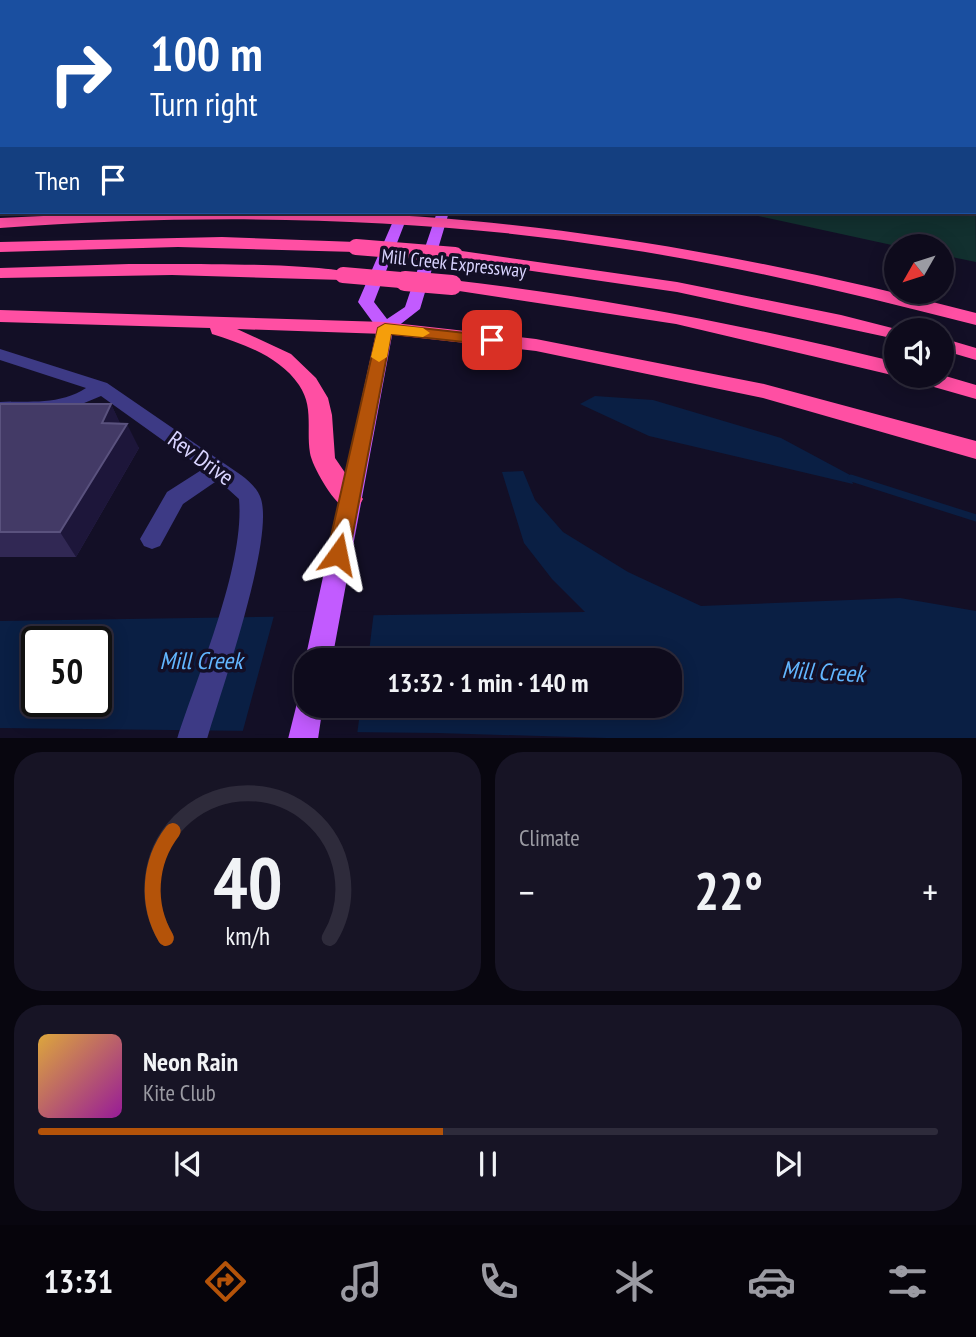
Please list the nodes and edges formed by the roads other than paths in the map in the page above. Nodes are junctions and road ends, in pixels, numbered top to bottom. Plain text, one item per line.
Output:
1 (400, 216) edge
2 (441, 218) edge
3 (0, 223) edge
4 (0, 247) edge
5 (0, 273) edge
6 (0, 316) edge
7 (976, 319) edge
8 (183, 321) junction
9 (385, 328) junction
10 (884, 330) edge
11 (954, 348) edge
12 (976, 354) edge
13 (3, 359) edge
14 (884, 366) edge
15 (954, 386) edge
16 (101, 387) junction
17 (976, 392) edge
18 (0, 408) edge
19 (976, 450) edge
20 (218, 470) junction
21 (350, 499) junction
22 (152, 539) dead end
23 (320, 648) edge
24 (307, 718) edge
25 (192, 738) edge
26 (303, 738) edge

1 - 2 highway
1 - 3 highway
1 - 9 main road
2 - 7 highway
2 - 9 main road
4 - 10 highway, Mill Creek Expressway, bridge
5 - 14 highway, Mill Creek Expressway, bridge
6 - 8 highway
8 - 9 highway
8 - 21 highway
9 - 19 highway
9 - 21 main road
11 - 12 highway
13 - 16 street, Rev Drive
15 - 17 highway
16 - 18 street
16 - 20 street, Rev Drive
20 - 22 street
20 - 25 street, Rev Drive
21 - 23 main road
24 - 26 main road

